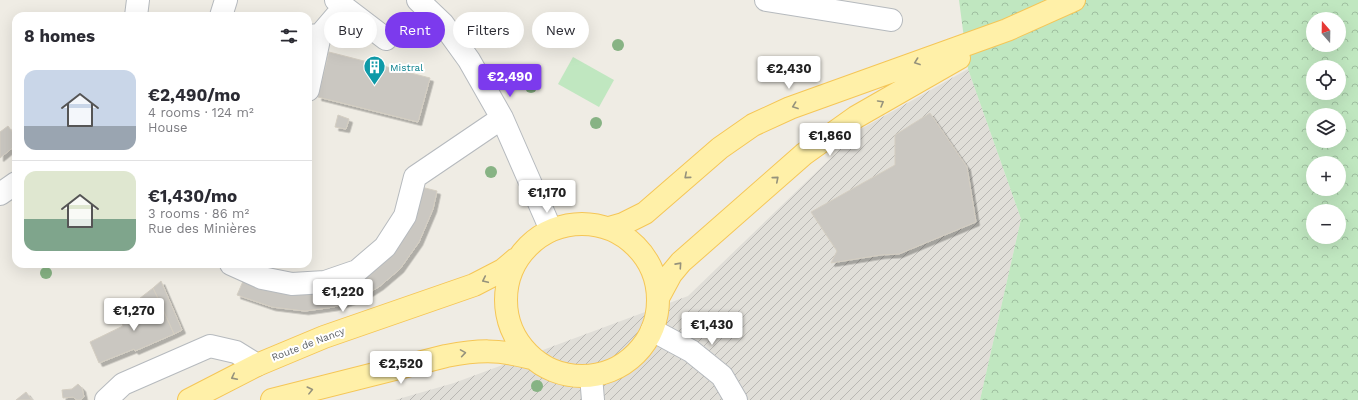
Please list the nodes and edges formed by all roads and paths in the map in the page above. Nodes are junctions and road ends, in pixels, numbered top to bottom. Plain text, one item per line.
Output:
1 (138, 0) edge
2 (226, 0) edge
3 (418, 0) edge
4 (766, 0) edge
5 (1074, 0) edge
6 (340, 4) edge
7 (136, 12) edge
8 (222, 12) edge
9 (891, 20) dead end
10 (1007, 30) junction
11 (314, 36) edge
12 (385, 38) edge
13 (312, 54) edge
14 (502, 118) junction
15 (12, 186) edge
16 (0, 194) edge
17 (609, 228) junction
18 (551, 230) junction
19 (517, 258) junction
20 (241, 268) edge
21 (658, 298) junction
22 (652, 330) junction
23 (531, 358) junction
24 (257, 364) junction
25 (591, 376) junction
26 (106, 400) edge
27 (189, 400) edge
28 (272, 400) edge
29 (594, 400) edge
30 (736, 400) edge

1 - 7 street
2 - 8 street
3 - 14 street
4 - 9 street
5 - 10 main road
6 - 11 street
6 - 12 street
10 -> 17 main road
21 -> 10 main road
11 - 13 street
14 - 18 street
14 - 20 street
15 - 16 street
17 - 18 main road
17 - 21 main road
18 - 19 main road
19 - 23 main road
19 -> 24 main road, Route de Nancy
21 - 22 main road
22 - 25 main road
22 - 30 street
23 - 25 main road
28 -> 23 main road
24 - 26 street
24 -> 27 main road, Route de Nancy
25 - 29 street

